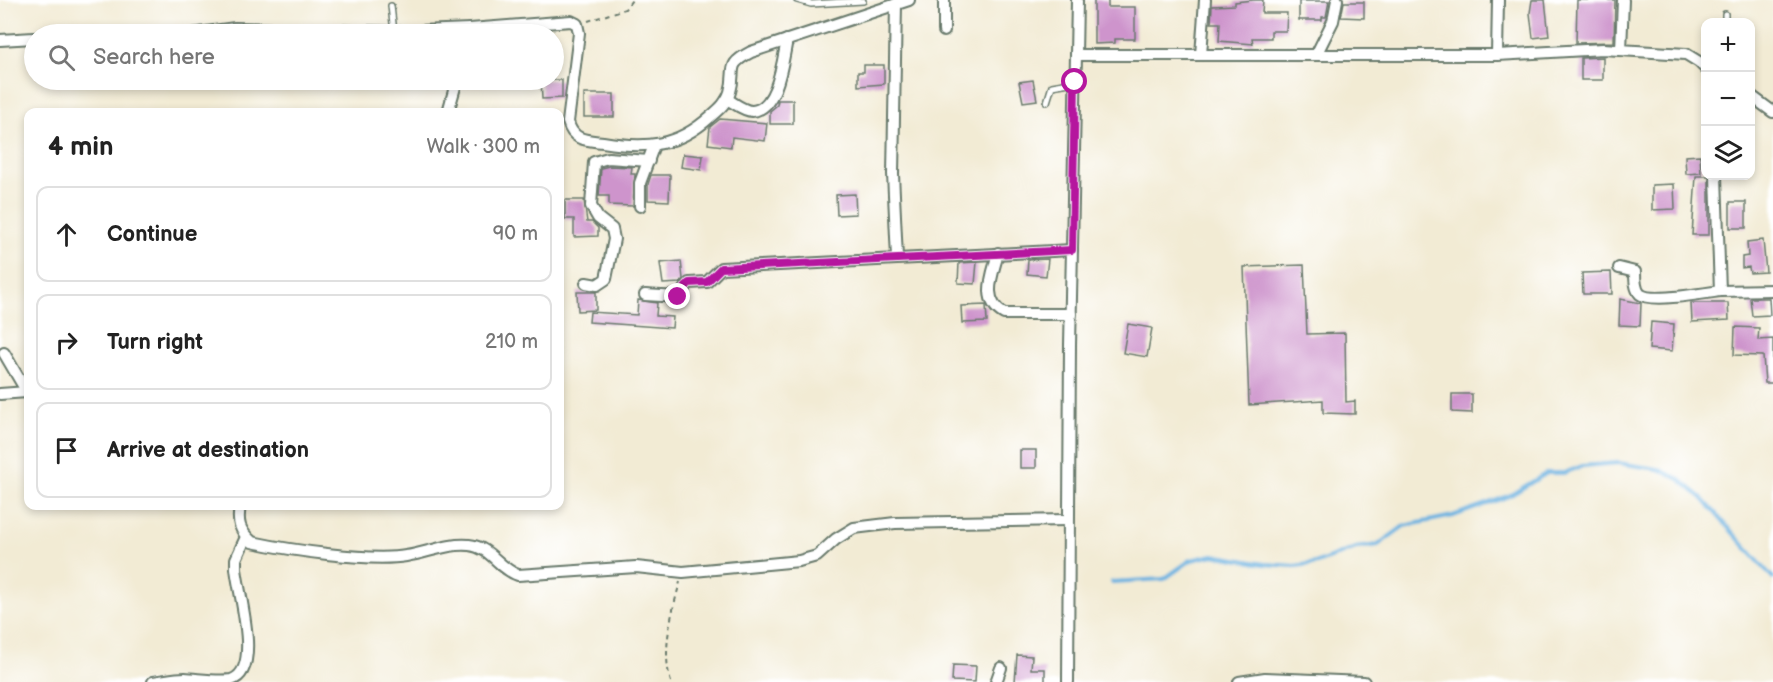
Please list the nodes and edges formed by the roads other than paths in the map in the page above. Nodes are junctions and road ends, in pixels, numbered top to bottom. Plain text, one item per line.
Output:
1 (797, 0) edge
2 (863, 0) edge
3 (909, 0) edge
4 (944, 0) edge
5 (1077, 0) edge
6 (1205, 0) edge
7 (1337, 0) edge
8 (1498, 0) edge
9 (1623, 0) edge
10 (896, 4) junction
11 (391, 6) dead end
12 (872, 12) junction
13 (1725, 14) dead end
14 (1725, 18) edge
15 (393, 24) edge
16 (543, 24) edge
17 (944, 31) dead end
18 (24, 39) edge
19 (0, 40) edge
20 (787, 40) junction
21 (1621, 50) junction
22 (1497, 54) junction
23 (1076, 55) junction
24 (1201, 55) junction
25 (1316, 55) junction
26 (1701, 64) edge
27 (1075, 82) junction
28 (454, 90) edge
29 (727, 99) junction
30 (1755, 99) edge
31 (1047, 102) dead end
32 (449, 108) edge
33 (1773, 112) edge
34 (564, 121) edge
35 (654, 144) junction
36 (649, 161) junction
37 (1716, 180) edge
38 (640, 206) dead end
39 (1072, 250) junction
40 (998, 253) junction
41 (897, 258) junction
42 (1619, 268) dead end
43 (586, 283) dead end
44 (1773, 290) edge
45 (1720, 291) junction
46 (645, 295) dead end
47 (1071, 314) junction
48 (4, 353) dead end
49 (24, 386) edge
50 (24, 393) edge
51 (0, 394) edge
52 (239, 510) edge
53 (1068, 520) junction
54 (246, 537) junction
55 (1000, 668) dead end
56 (153, 682) edge
57 (996, 682) edge
58 (1068, 682) edge
59 (1239, 682) edge
60 (1364, 682) edge

1 - 2 lane
2 - 12 lane
3 - 10 street
4 - 17 street
5 - 23 street
6 - 24 street
7 - 25 street
8 - 22 street
9 - 21 street
10 - 12 street
10 - 41 street
11 - 15 lane
12 - 20 street
13 - 14 lane
16 - 34 street
18 - 19 street
20 - 29 street
20 - 29 street
21 - 22 street
21 - 26 street
22 - 25 street
23 - 24 street
23 - 27 street
24 - 25 street
27 - 31 lane
27 - 39 street
28 - 32 street
29 - 35 street
30 - 33 street
34 - 35 street
35 - 36 street
36 - 38 street
36 - 43 street
37 - 45 street
39 - 40 street
39 - 47 street
40 - 41 street
40 - 47 street
41 - 46 street
42 - 45 street
44 - 45 street
47 - 53 street
48 - 49 street
50 - 51 street
52 - 54 street
53 - 54 street
53 - 58 street
54 - 56 street
55 - 57 street
59 - 60 street

